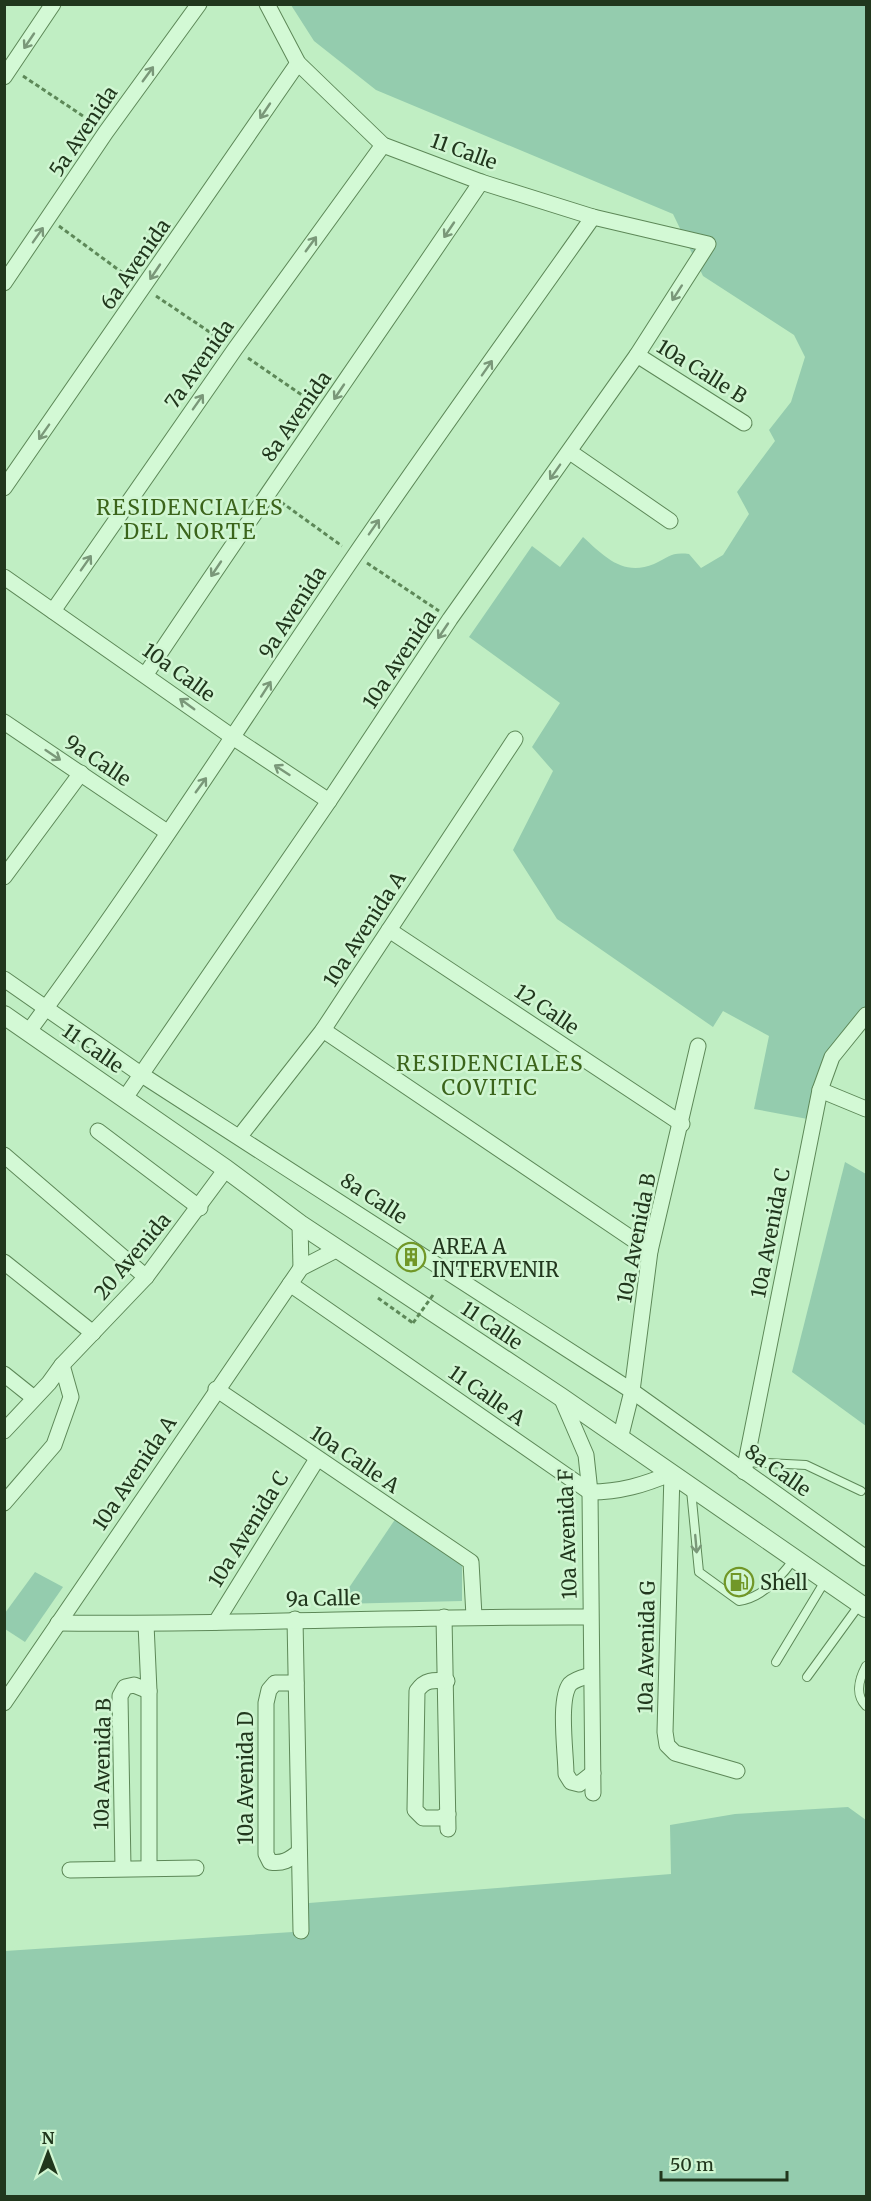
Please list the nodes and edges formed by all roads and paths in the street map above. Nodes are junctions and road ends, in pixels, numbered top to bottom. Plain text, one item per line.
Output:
1 (53, 4) edge
2 (199, 4) edge
3 (267, 4) edge
4 (298, 63) junction
5 (8, 72) edge
6 (106, 132) junction
7 (383, 145) junction
8 (481, 182) junction
9 (593, 217) junction
10 (50, 219) junction
11 (708, 244) joint
12 (4, 283) edge
13 (145, 288) junction
14 (235, 349) junction
15 (637, 355) junction
16 (326, 412) junction
17 (744, 423) dead end
18 (570, 452) junction
19 (4, 488) edge
20 (670, 521) dead end
21 (4, 577) edge
22 (53, 610) junction
23 (146, 674) junction
24 (5, 723) edge
25 (234, 738) junction
26 (514, 738) dead end
27 (81, 773) junction
28 (329, 801) junction
29 (167, 832) junction
30 (4, 876) edge
31 (389, 930) junction
32 (4, 979) edge
33 (46, 1008) junction
34 (4, 1015) edge
35 (867, 1015) edge
36 (323, 1030) junction
37 (29, 1031) junction
38 (698, 1046) dead end
39 (142, 1075) junction
40 (820, 1090) junction
41 (125, 1098) junction
42 (867, 1109) edge
43 (682, 1124) junction
44 (98, 1131) dead end
45 (240, 1136) junction
46 (4, 1155) edge
47 (226, 1169) junction
48 (200, 1208) junction
49 (300, 1224) junction
50 (338, 1250) junction
51 (650, 1251) junction
52 (4, 1262) edge
53 (301, 1268) junction
54 (147, 1277) junction
55 (290, 1284) junction
56 (368, 1292) dead end
57 (433, 1295) dead end
58 (93, 1333) junction
59 (62, 1365) junction
60 (4, 1374) edge
61 (216, 1389) junction
62 (632, 1391) junction
63 (561, 1397) junction
64 (33, 1398) junction
65 (4, 1431) edge
66 (620, 1438) junction
67 (317, 1458) junction
68 (745, 1467) junction
69 (672, 1473) junction
70 (690, 1486) junction
71 (861, 1491) dead end
72 (590, 1492) junction
73 (4, 1503) edge
74 (867, 1558) edge
75 (795, 1559) junction
76 (825, 1580) junction
77 (863, 1606) edge
78 (474, 1616) junction
79 (444, 1617) junction
80 (590, 1617) junction
81 (295, 1620) junction
82 (216, 1622) junction
83 (58, 1623) junction
84 (146, 1624) junction
85 (776, 1662) dead end
86 (867, 1666) edge
87 (591, 1675) junction
88 (807, 1677) dead end
89 (447, 1681) junction
90 (296, 1683) junction
91 (149, 1691) junction
92 (4, 1703) edge
93 (867, 1706) edge
94 (737, 1771) dead end
95 (593, 1773) junction
96 (593, 1793) dead end
97 (299, 1852) junction
98 (149, 1867) junction
99 (123, 1868) junction
100 (196, 1868) dead end
101 (70, 1870) dead end
102 (301, 1931) dead end

1 -> 5 street
6 -> 2 street, 5a Avenida
3 - 4 street, 11 Calle
4 - 7 street, 11 Calle
4 -> 13 street, 6a Avenida
5 - 6 path
6 - 10 street, 5a Avenida
7 - 8 street, 11 Calle
14 -> 7 street, 7a Avenida
8 - 9 street, 11 Calle
8 -> 16 street, 8a Avenida
9 - 11 street, 11 Calle
25 -> 9 street, 9a Avenida
12 -> 10 street, 5a Avenida
10 - 13 path
11 -> 15 street, 10a Avenida
13 - 14 path
13 -> 19 street, 6a Avenida
14 - 16 path
22 -> 14 street, 7a Avenida
15 - 17 street, 10a Calle B
15 - 18 street, 10a Avenida
16 -> 23 street, 8a Avenida
18 - 20 street
18 -> 28 street, 10a Avenida
21 - 22 street, 10a Calle
22 - 23 street, 10a Calle
25 -> 23 street, 10a Calle
24 -> 27 street, 9a Calle
28 -> 25 street, 10a Calle
29 -> 25 street, 9a Avenida
26 - 31 street, 10a Avenida A
27 - 29 street, 9a Calle
27 - 30 street
28 - 39 street, 10a Avenida
29 - 33 street, 9a Avenida
31 - 36 street, 10a Avenida A
31 - 43 street, 12 Calle
32 - 33 street, 8a Calle
33 - 37 street, 9a Avenida
33 - 39 street, 8a Calle
34 - 37 street, 11 Calle
35 - 40 street, 10a Avenida C
36 - 45 street, 10a Avenida A
36 - 51 street
37 - 41 street, 11 Calle
38 - 43 street, 10a Avenida B
39 - 41 street, 10a Avenida
39 - 45 street, 8a Calle
40 - 42 street
40 - 68 street, 10a Avenida C
41 - 47 street, 11 Calle
43 - 51 street, 10a Avenida B
44 - 48 street
45 - 62 street, 8a Calle
46 - 54 street
47 - 48 street, 20 Avenida
47 - 49 street, 11 Calle
48 - 54 street, 20 Avenida
49 - 50 street, 11 Calle
49 - 53 street
50 - 53 street, 10a Avenida A
50 - 63 street, 11 Calle
51 - 62 street, 10a Avenida B
52 - 58 street
53 - 55 street, 10a Avenida A
54 - 58 street, 20 Avenida
55 - 61 street, 10a Avenida A
55 - 72 street, 11 Calle A
56 - 57 path, bridge
58 - 59 street, 20 Avenida
59 - 64 street, 20 Avenida
59 - 73 street
60 - 64 street
61 - 67 street, 10a Calle A
61 - 83 street, 10a Avenida A
62 - 66 street, 10a Avenida B
62 - 68 street, 8a Calle
63 - 66 street, 11 Calle
63 - 72 street, 10a Avenida F
64 - 65 street, 20 Avenida
66 - 69 street, 11 Calle
67 - 78 street, 10a Calle A
67 - 82 street, 10a Avenida C
68 - 71 lane
68 - 74 street, 8a Calle
69 - 70 street, 11 Calle
69 - 72 street
69 - 94 street, 10a Avenida G
70 - 75 street, 11 Calle
70 -> 75 lane
72 - 80 street, 10a Avenida F
75 - 76 street, 11 Calle
76 - 77 street, 11 Calle
76 - 85 lane
77 - 88 lane
78 - 79 street, 9a Calle
78 - 80 street, 9a Calle
79 - 81 street, 9a Calle
79 - 89 street
80 - 87 street, 10a Avenida F
81 - 82 street, 9a Calle
81 - 90 street
82 - 84 street, 9a Calle
83 - 84 street, 9a Calle
83 - 92 street, 10a Avenida A
84 - 91 street
86 - 93 lane
87 - 95 street, 10a Avenida F
87 - 95 street
89 - 89 street
90 - 97 street
90 - 97 street, 10a Avenida D
91 - 98 street
91 - 99 street, 10a Avenida B
95 - 96 street, 10a Avenida F
97 - 102 street
98 - 99 street
98 - 100 street
99 - 101 street

